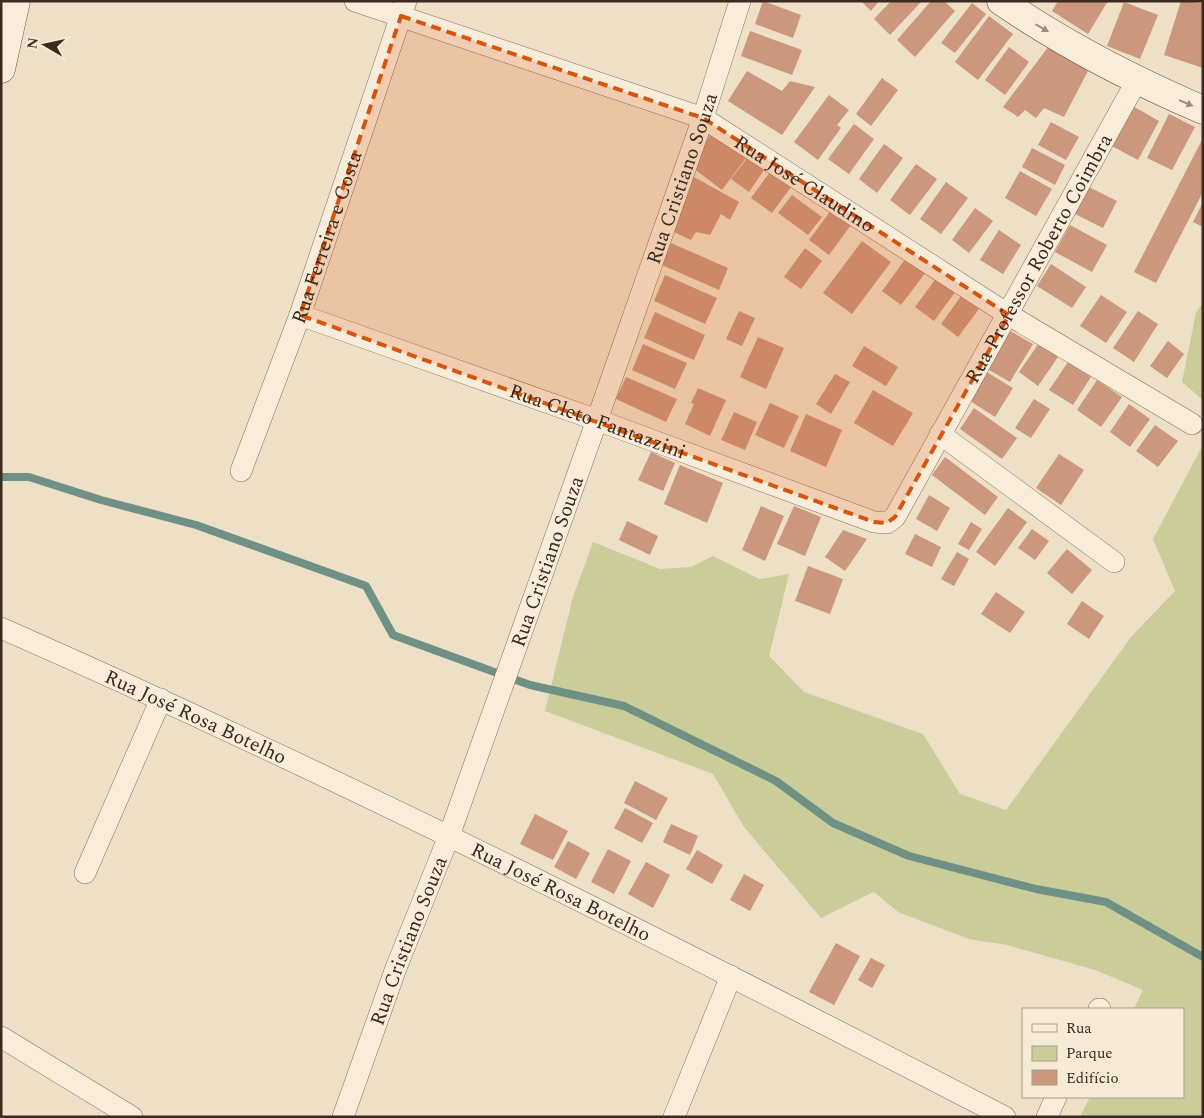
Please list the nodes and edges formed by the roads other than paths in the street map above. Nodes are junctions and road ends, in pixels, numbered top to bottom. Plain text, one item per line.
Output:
1 (16, 1) edge
2 (356, 1) edge
3 (740, 1) edge
4 (1002, 1) edge
5 (403, 9) edge
6 (1, 69) edge
7 (1136, 82) junction
8 (1203, 110) edge
9 (704, 118) junction
10 (300, 315) junction
11 (1009, 315) junction
12 (597, 420) junction
13 (1192, 424) dead end
14 (940, 434) junction
15 (241, 471) dead end
16 (895, 517) joint
17 (1114, 562) dead end
18 (1, 628) edge
19 (161, 699) junction
20 (449, 836) junction
21 (85, 873) dead end
22 (731, 976) junction
23 (1, 1037) edge
24 (1056, 1098) edge
25 (132, 1117) edge
26 (344, 1117) edge
27 (674, 1117) edge
28 (1005, 1117) edge
29 (1047, 1117) edge

1 - 6 main road
2 - 5 street, Rua José Claudino
3 - 9 street, Rua Cristiano Souza
4 -> 7 main road
5 - 9 street, Rua José Claudino
5 - 10 street, Rua Ferreira e Costa
7 -> 8 main road
7 - 11 street, Rua Professor Roberto Coimbra
9 - 11 street, Rua José Claudino
9 - 12 street, Rua Cristiano Souza
10 - 12 street, Rua Cleto Fantazzini
10 - 15 street, Rua Ferreira e Costa
11 - 13 street, Rua José Claudino
11 - 14 street, Rua Professor Roberto Coimbra
12 - 16 street, Rua Cleto Fantazzini
12 - 20 street, Rua Cristiano Souza
14 - 16 street, Rua Professor Roberto Coimbra
14 - 17 street
18 - 19 street, Rua José Rosa Botelho
19 - 20 street, Rua José Rosa Botelho
19 - 21 street
20 - 22 street, Rua José Rosa Botelho
20 - 26 street, Rua Cristiano Souza
22 - 27 street
22 - 28 street, Rua José Rosa Botelho
23 - 25 street
24 - 29 street

